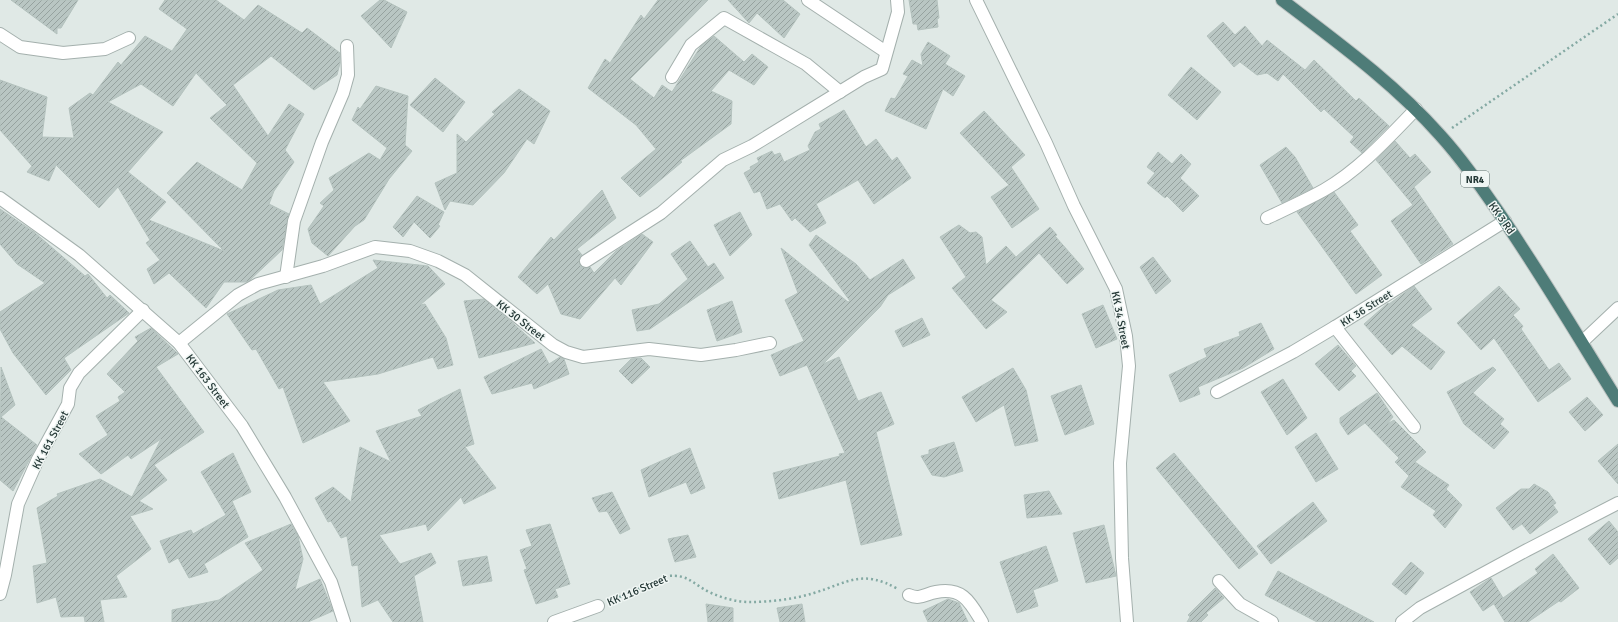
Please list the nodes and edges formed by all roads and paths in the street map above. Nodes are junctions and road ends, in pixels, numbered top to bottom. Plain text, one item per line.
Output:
1 (808, 0) edge
2 (897, 0) edge
3 (976, 0) edge
4 (1282, 0) edge
5 (1618, 14) edge
6 (0, 34) edge
7 (129, 38) dead end
8 (347, 46) dead end
9 (886, 52) junction
10 (672, 77) dead end
11 (840, 92) junction
12 (1416, 110) junction
13 (1441, 136) junction
14 (0, 198) edge
15 (1267, 218) dead end
16 (1504, 221) junction
17 (586, 261) dead end
18 (286, 276) junction
19 (1618, 308) edge
20 (143, 310) junction
21 (1335, 327) junction
22 (1582, 342) junction
23 (179, 343) junction
24 (770, 343) dead end
25 (1217, 392) dead end
26 (1618, 401) edge
27 (1414, 427) dead end
28 (1618, 503) edge
29 (1218, 582) dead end
30 (0, 594) edge
31 (908, 595) joint
32 (598, 606) joint
33 (344, 622) edge
34 (554, 622) edge
35 (982, 622) edge
36 (1127, 622) edge
37 (1272, 622) edge
38 (1402, 622) edge

1 - 9 street
2 - 9 street
3 - 36 street, KK 34 Street
4 - 12 highway, KK 3 Rd / NR4
5 - 13 path
6 - 7 street
8 - 18 street
9 - 11 street
10 - 11 street
11 - 17 street
12 - 13 highway, KK 3 Rd / NR4
12 - 15 street
13 - 16 highway, KK 3 Rd / NR4
14 - 20 street, KK 163 Street
16 - 21 street, KK 36 Street
16 - 22 highway, KK 3 Rd / NR4
18 - 23 street, KK 30 Street
18 - 24 street, KK 30 Street
19 - 22 street
20 - 23 street, KK 163 Street
20 - 30 street, KK 161 Street
21 - 25 street
21 - 27 street, KK 36 Street
22 - 26 highway, KK 3 Rd / NR4
23 - 33 street, KK 163 Street
28 - 38 street
29 - 37 street
31 - 32 path, KK 116 Street
31 - 35 street
32 - 34 street, KK 116 Street

